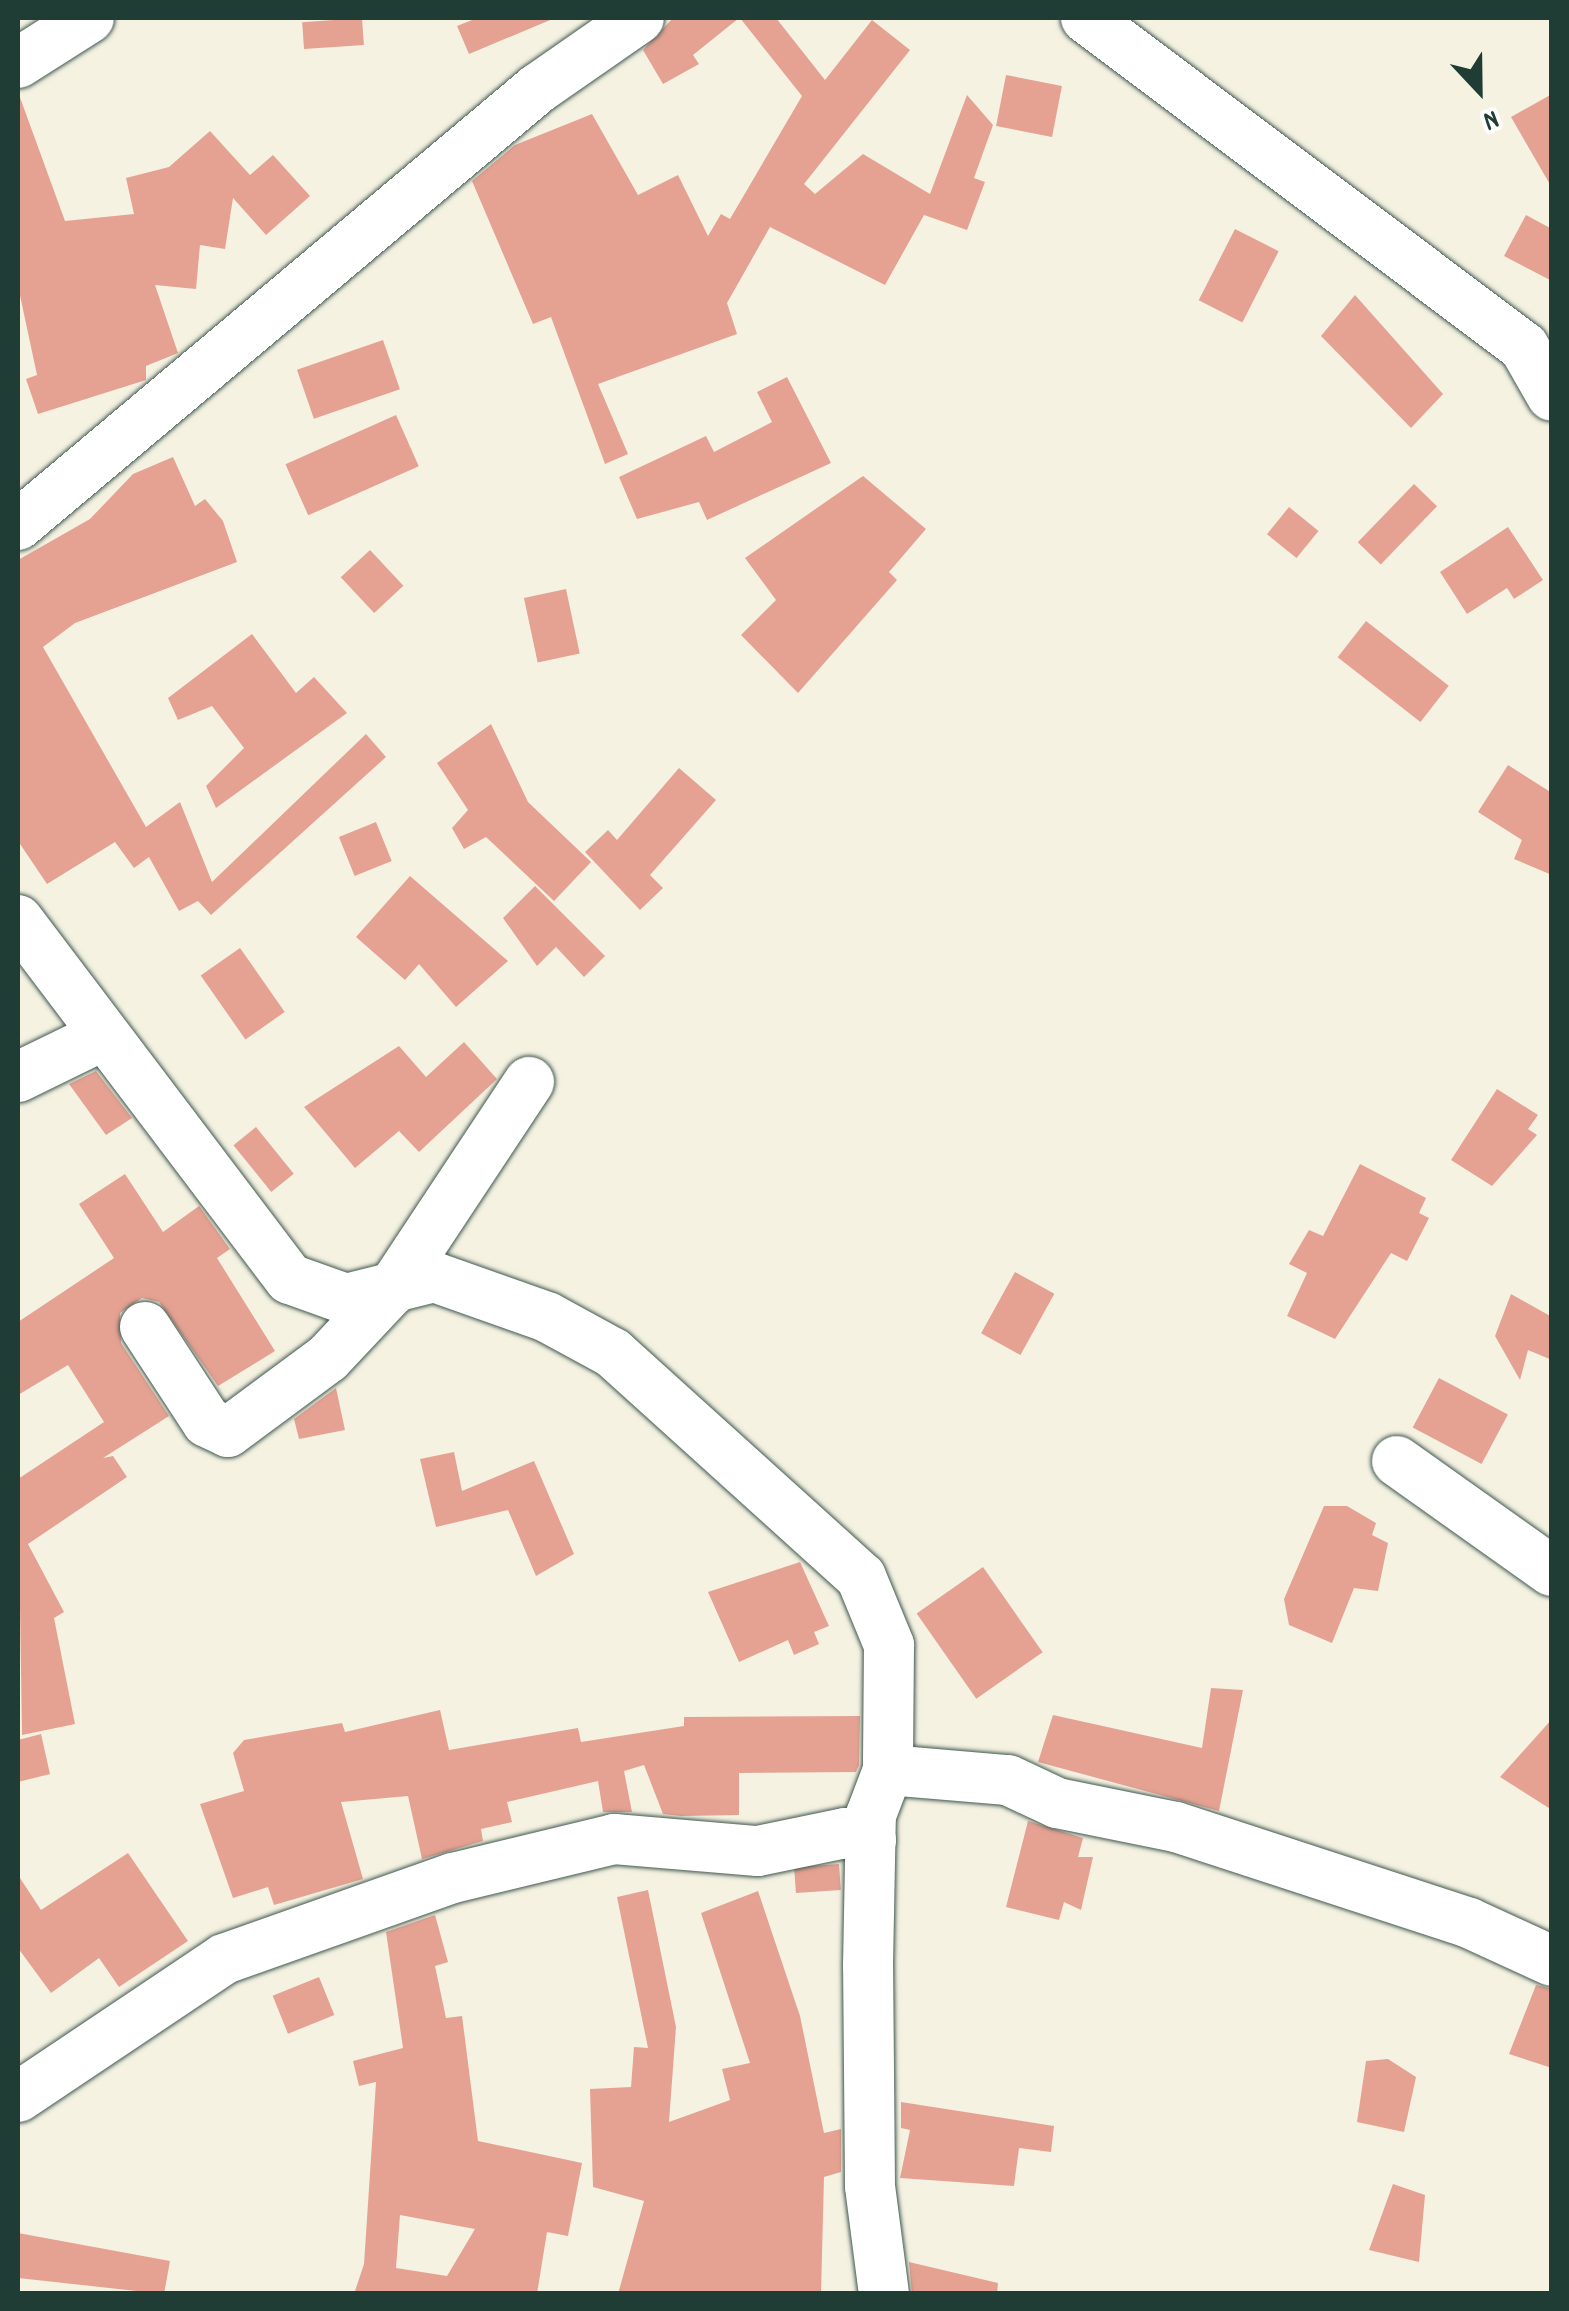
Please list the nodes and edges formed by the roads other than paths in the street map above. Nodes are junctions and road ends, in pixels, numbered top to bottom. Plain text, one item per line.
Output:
1 (90, 18) edge
2 (639, 18) edge
3 (1086, 18) edge
4 (18, 63) edge
5 (1552, 396) edge
6 (18, 525) edge
7 (18, 920) edge
8 (100, 1037) junction
9 (18, 1077) edge
10 (530, 1082) dead end
11 (390, 1292) junction
12 (145, 1327) dead end
13 (1396, 1461) dead end
14 (1552, 1571) edge
15 (888, 1770) junction
16 (871, 1840) junction
17 (1552, 1961) edge
18 (18, 2096) edge
19 (884, 2294) edge

1 - 4 street
2 - 6 street
3 - 5 street
7 - 8 street
8 - 9 street
8 - 11 street
10 - 11 street
11 - 12 street
11 - 15 street
13 - 14 street
15 - 16 street
15 - 17 street
16 - 18 street
16 - 19 street

